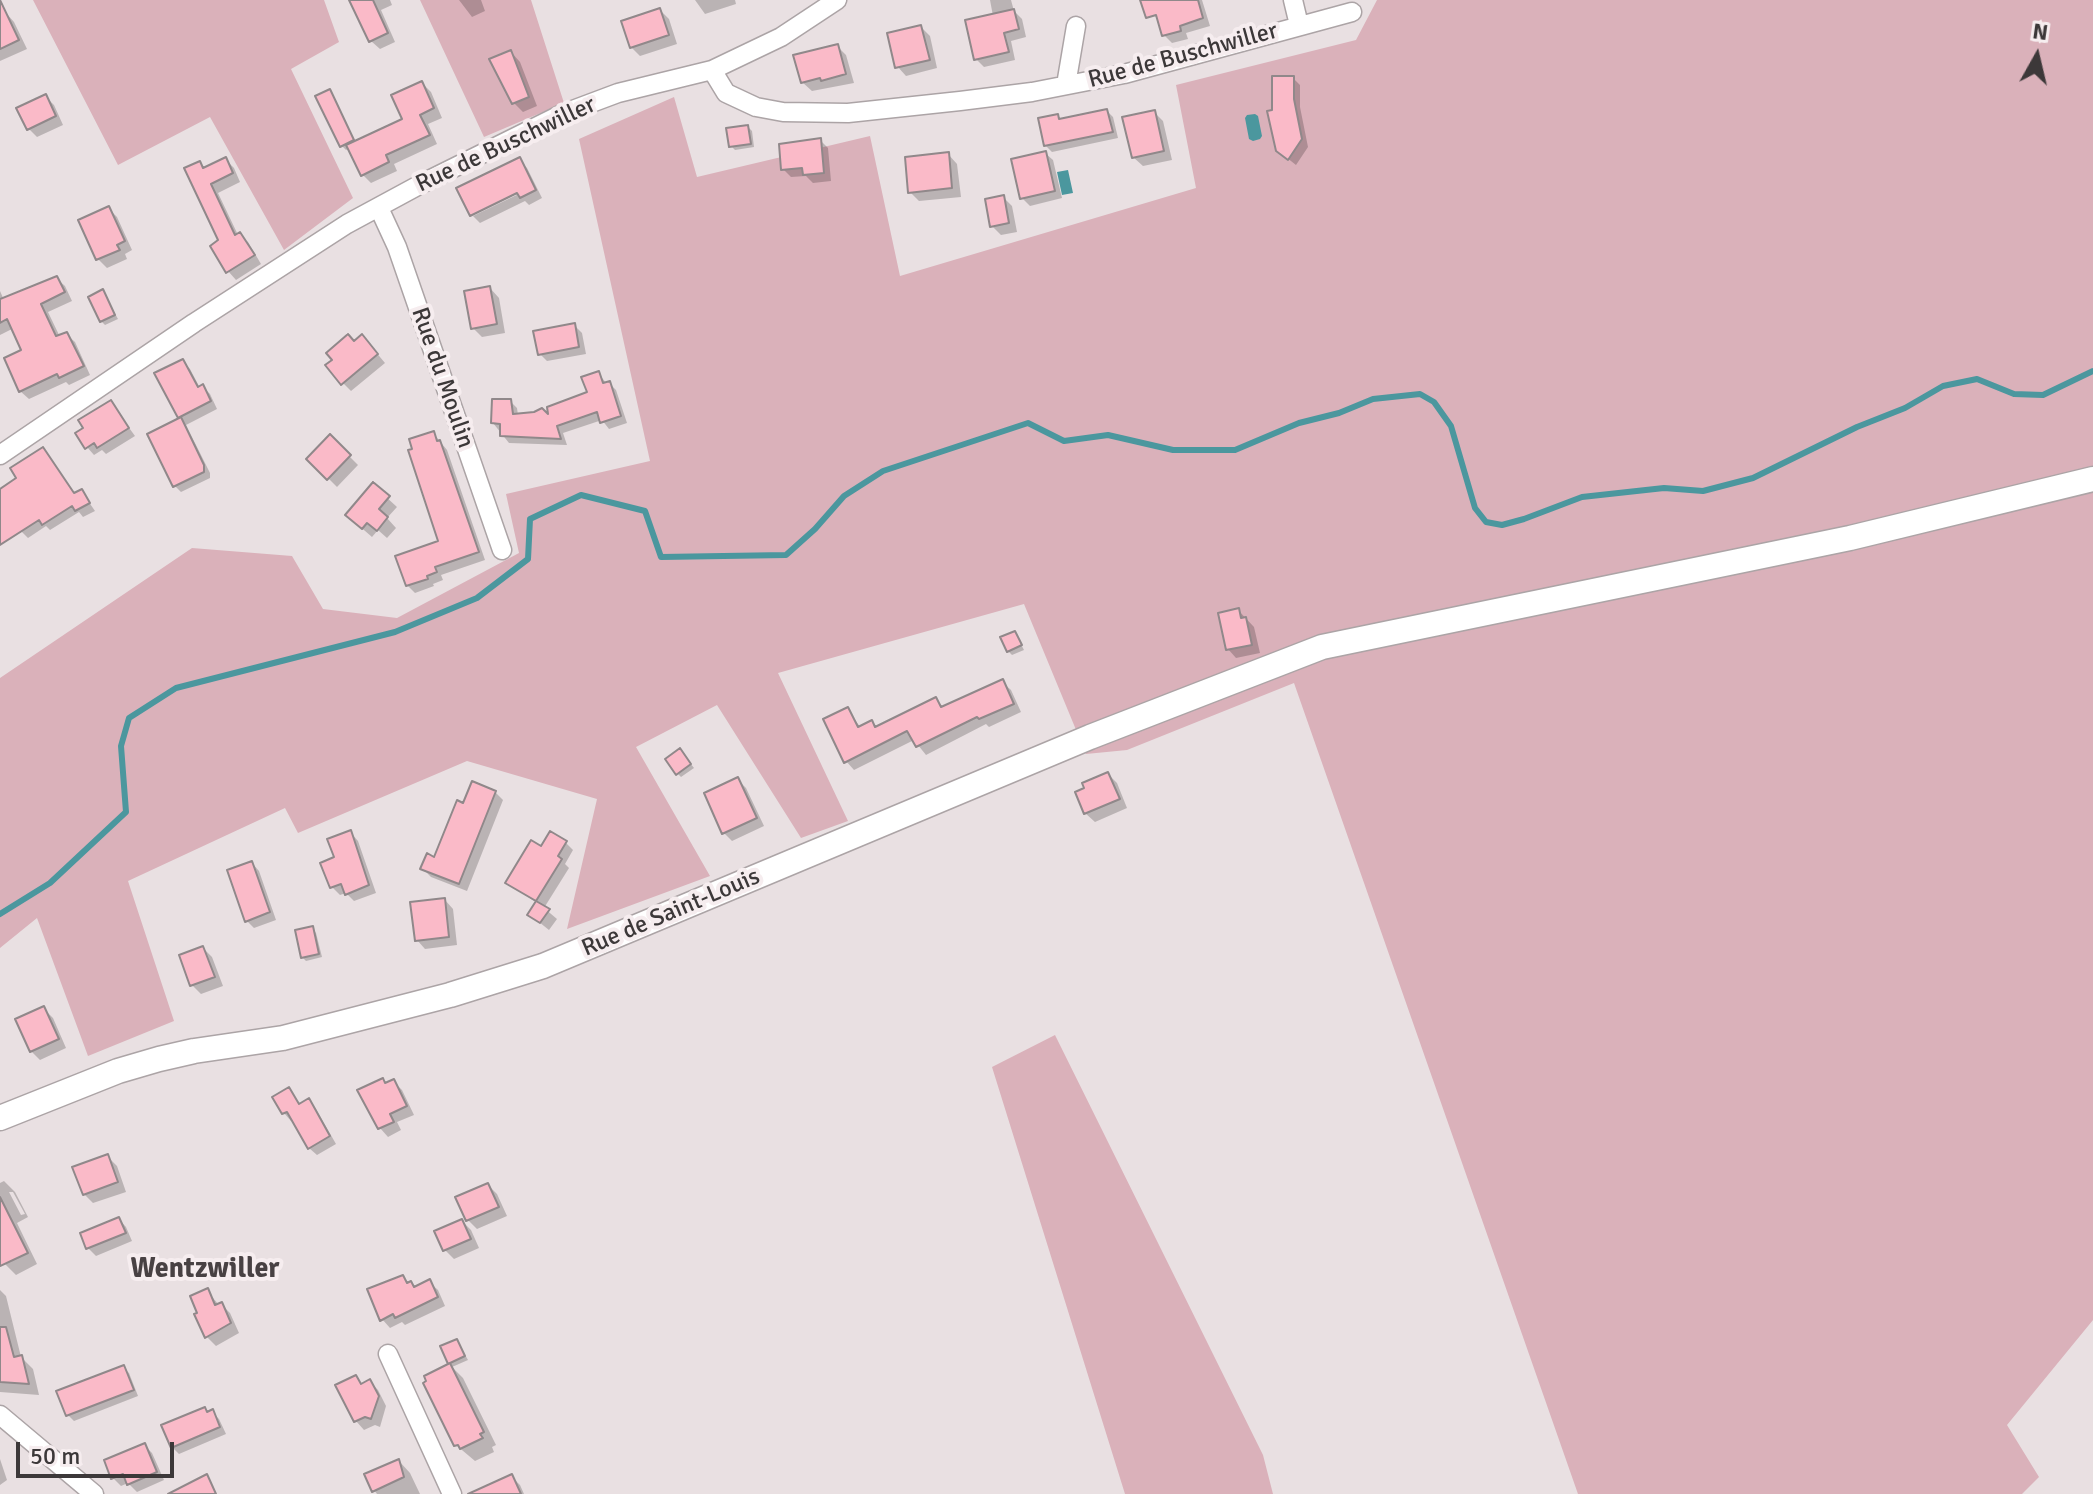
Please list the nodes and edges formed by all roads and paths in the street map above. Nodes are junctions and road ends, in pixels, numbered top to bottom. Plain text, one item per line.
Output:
1 (837, 0) edge
2 (1293, 0) edge
3 (1352, 12) dead end
4 (1299, 25) junction
5 (1076, 26) dead end
6 (712, 70) junction
7 (1066, 85) junction
8 (379, 208) junction
9 (0, 455) edge
10 (2093, 479) edge
11 (502, 550) dead end
12 (0, 1118) edge
13 (388, 1354) dead end
14 (0, 1415) edge
15 (94, 1494) edge
16 (452, 1494) edge

1 - 6 street
2 - 4 street, Rue de Buschwiller
3 - 4 street, Rue de Buschwiller
4 - 7 street, Rue de Buschwiller
5 - 7 street, Rue de Buschwiller
6 - 7 street, Rue de Buschwiller
6 - 8 street, Rue de Buschwiller
8 - 9 street, Rue de Buschwiller
8 - 11 street, Rue du Moulin
10 - 12 street, Rue de Saint-Louis
13 - 16 street
14 - 15 street

